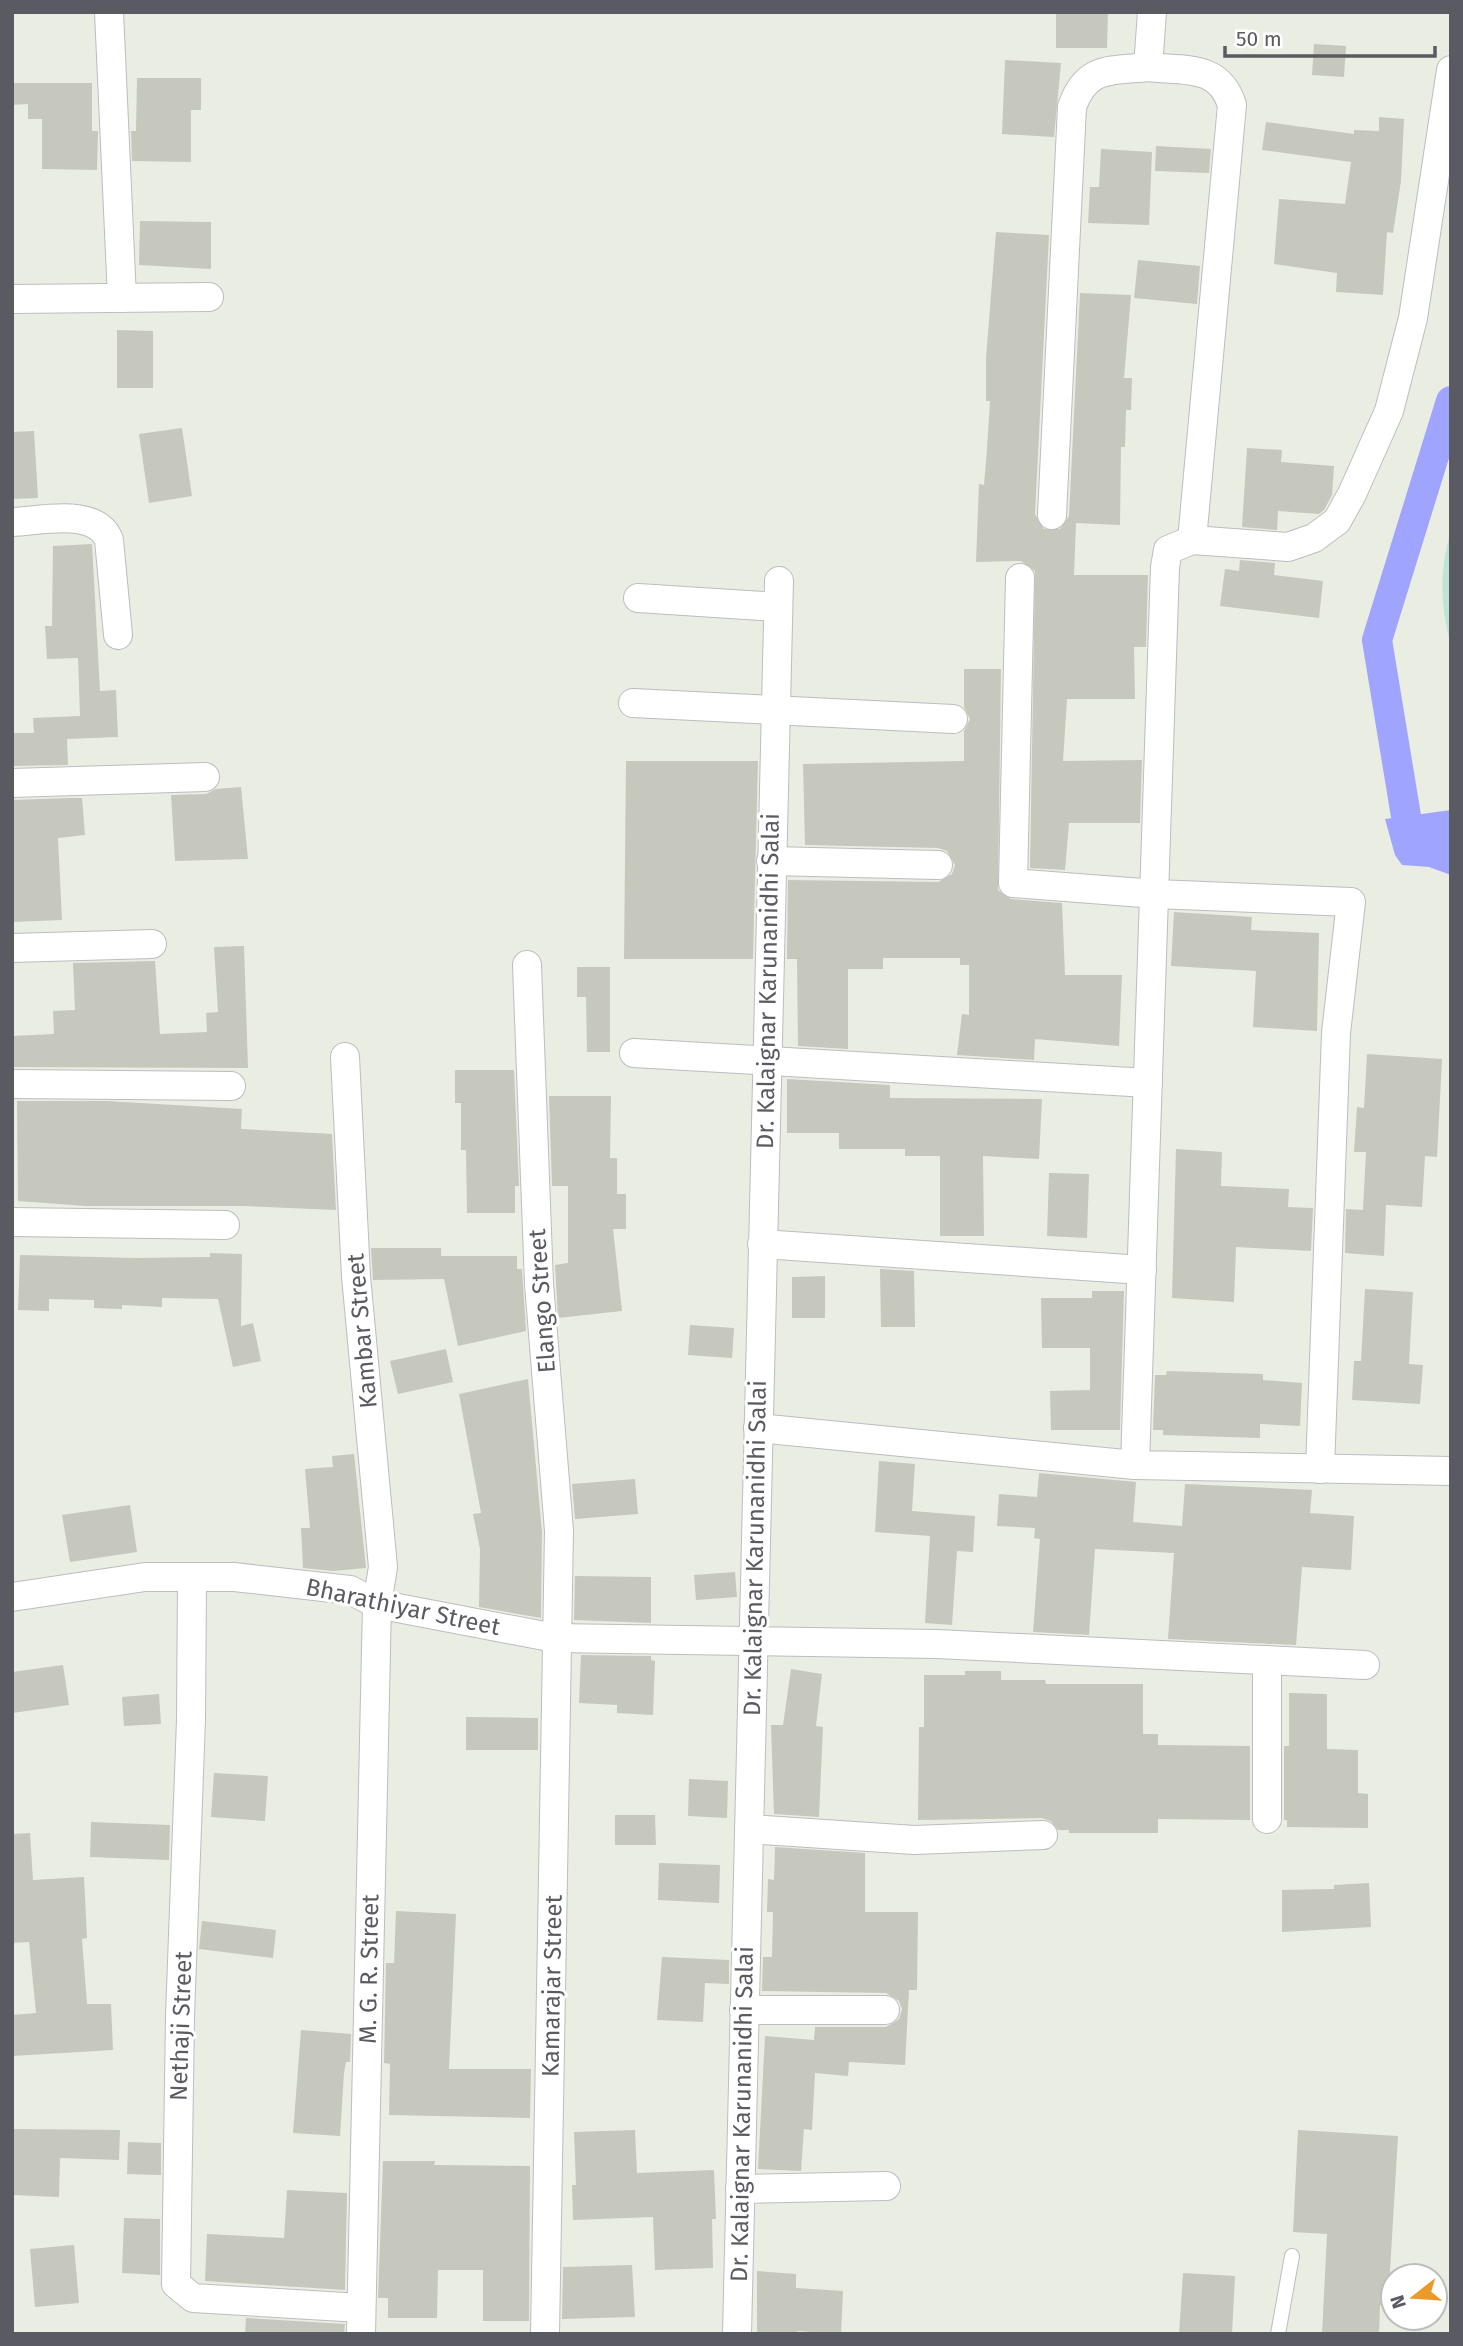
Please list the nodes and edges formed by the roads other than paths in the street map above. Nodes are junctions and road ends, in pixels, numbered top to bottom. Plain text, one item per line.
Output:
1 (109, 12) edge
2 (1152, 12) edge
3 (1148, 67) junction
4 (1451, 70) edge
5 (209, 297) dead end
6 (122, 298) junction
7 (12, 299) edge
8 (1052, 515) dead end
9 (12, 522) edge
10 (1192, 540) junction
11 (1020, 578) dead end
12 (638, 598) dead end
13 (118, 635) dead end
14 (633, 704) dead end
15 (775, 711) junction
16 (953, 719) dead end
17 (205, 777) dead end
18 (12, 783) edge
19 (771, 861) junction
20 (938, 865) dead end
21 (1156, 894) junction
22 (152, 944) dead end
23 (12, 948) edge
24 (527, 965) dead end
25 (634, 1053) dead end
26 (345, 1057) dead end
27 (766, 1059) junction
28 (1148, 1083) junction
29 (12, 1084) edge
30 (231, 1086) dead end
31 (12, 1222) edge
32 (225, 1225) dead end
33 (762, 1244) junction
34 (1142, 1270) junction
35 (758, 1429) junction
36 (1135, 1465) junction
37 (1320, 1469) junction
38 (1451, 1471) edge
39 (192, 1578) junction
40 (12, 1597) edge
41 (377, 1604) junction
42 (555, 1638) junction
43 (753, 1643) junction
44 (1267, 1660) junction
45 (1366, 1665) dead end
46 (1267, 1819) dead end
47 (749, 1829) junction
48 (1043, 1835) dead end
49 (744, 2010) junction
50 (885, 2010) dead end
51 (886, 2186) dead end
52 (740, 2189) junction
53 (1292, 2256) dead end
54 (361, 2321) edge
55 (545, 2334) edge
56 (737, 2334) edge
57 (1278, 2334) edge

1 - 6 street
2 - 3 street
3 - 8 street
3 - 10 street
4 - 10 street
5 - 6 street
6 - 7 street
9 - 13 street
10 - 21 street
11 - 21 street
12 - 15 street, Dr. Kalaignar Karunanidhi Salai
14 - 15 street
15 - 16 street
15 - 19 street, Dr. Kalaignar Karunanidhi Salai
17 - 18 street
19 - 20 street
19 - 27 street, Dr. Kalaignar Karunanidhi Salai
21 - 28 street
21 - 37 street
22 - 23 street
24 - 42 street, Elango Street
25 - 27 street
26 - 41 street, Kambar Street
27 - 28 street
27 - 33 street, Dr. Kalaignar Karunanidhi Salai
28 - 34 street
29 - 30 street
31 - 32 street
33 - 34 street
33 - 35 street, Dr. Kalaignar Karunanidhi Salai
34 - 36 street
35 - 36 street
35 - 43 street, Dr. Kalaignar Karunanidhi Salai
36 - 37 street
37 - 38 street
39 - 40 street, Bharathiyar Street
39 - 41 street, Bharathiyar Street
39 - 54 street, Nethaji Street
41 - 42 street, Bharathiyar Street
41 - 54 street, M. G. R. Street
42 - 43 street, Bharathiyar Street
42 - 55 street, Kamarajar Street
43 - 44 street, Bharathiyar Street
43 - 47 street, Dr. Kalaignar Karunanidhi Salai
44 - 45 street, Bharathiyar Street
44 - 46 street
47 - 48 street
47 - 49 street, Dr. Kalaignar Karunanidhi Salai
49 - 50 street
49 - 52 street, Dr. Kalaignar Karunanidhi Salai
51 - 52 street
52 - 56 street, Dr. Kalaignar Karunanidhi Salai
53 - 57 lane

